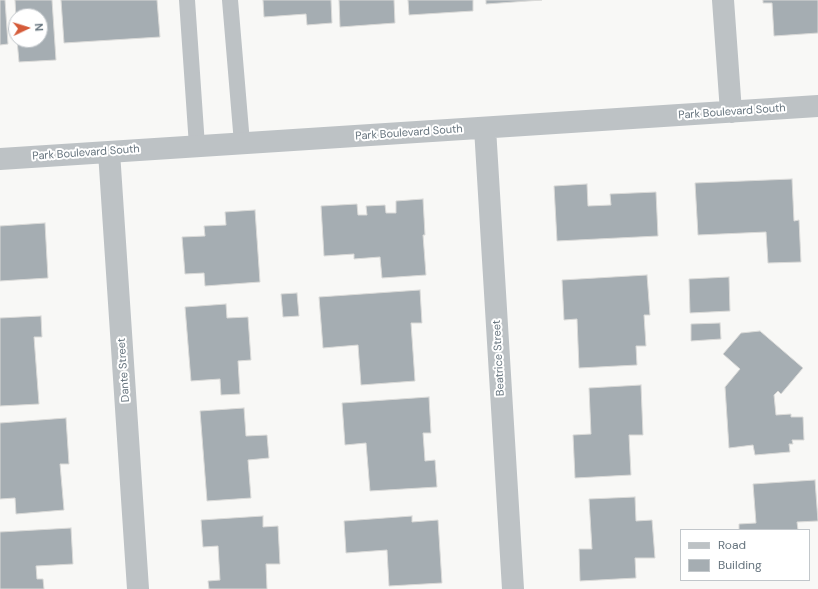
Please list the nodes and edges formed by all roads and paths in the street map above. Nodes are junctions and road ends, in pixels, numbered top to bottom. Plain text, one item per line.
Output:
1 (188, 0) edge
2 (230, 0) edge
3 (723, 0) edge
4 (818, 106) edge
5 (730, 112) junction
6 (485, 128) junction
7 (242, 143) junction
8 (197, 146) junction
9 (109, 152) junction
10 (0, 159) edge
11 (138, 589) edge
12 (513, 589) edge

1 - 8 lane
2 - 7 lane
3 - 5 street
4 - 5 street, Park Boulevard South
5 - 6 street, Park Boulevard South
6 - 7 street, Park Boulevard South
6 - 12 street, Beatrice Street
7 - 8 street, Park Boulevard South
8 - 9 street, Park Boulevard South
9 - 10 street, Park Boulevard South
9 - 11 street, Dante Street

